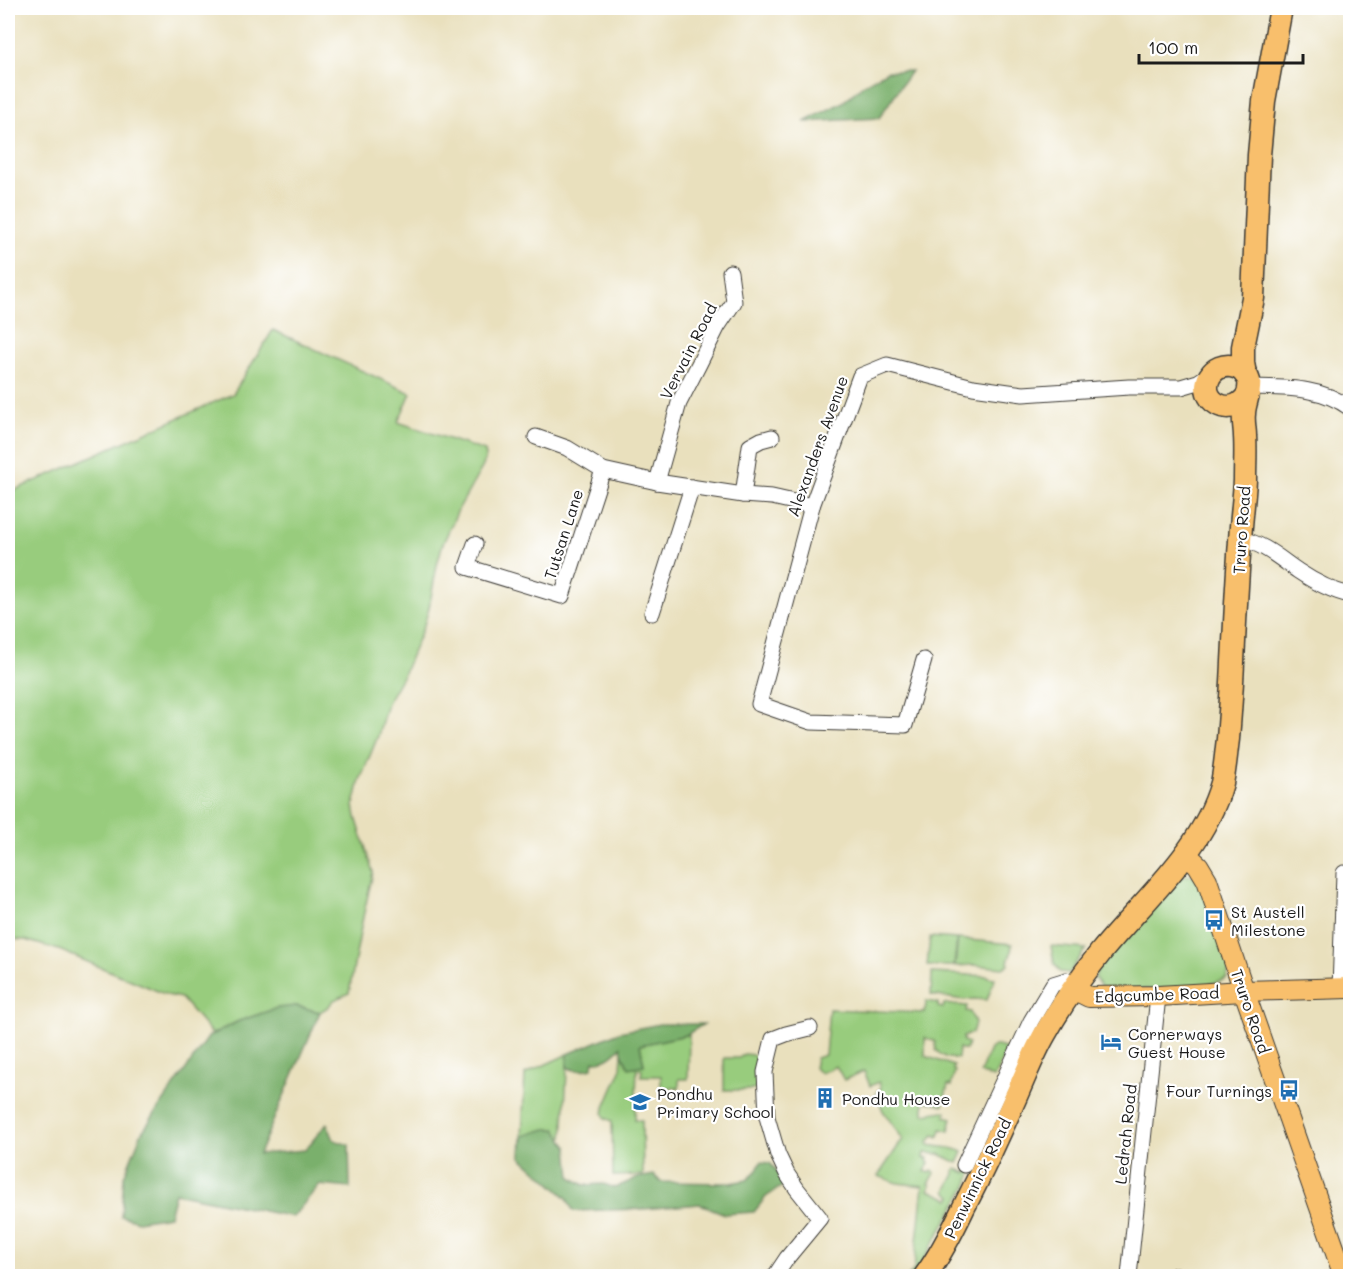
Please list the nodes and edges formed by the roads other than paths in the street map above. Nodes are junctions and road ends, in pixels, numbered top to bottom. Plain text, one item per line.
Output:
1 (1281, 8) edge
2 (730, 272) dead end
3 (1247, 324) junction
4 (1216, 370) junction
5 (1247, 386) junction
6 (1181, 387) junction
7 (1215, 403) junction
8 (1350, 408) edge
9 (536, 437) dead end
10 (772, 437) dead end
11 (1245, 449) junction
12 (603, 470) junction
13 (657, 482) junction
14 (692, 487) junction
15 (743, 495) junction
16 (812, 506) junction
17 (1240, 539) junction
18 (475, 544) dead end
19 (1350, 595) edge
20 (652, 613) dead end
21 (924, 660) dead end
22 (1185, 853) junction
23 (1344, 873) dead end
24 (1159, 886) joint
25 (1075, 987) junction
26 (1345, 989) edge
27 (1244, 991) junction
28 (1158, 996) junction
29 (810, 1028) dead end
30 (1016, 1074) junction
31 (964, 1165) dead end
32 (1344, 1264) edge
33 (930, 1275) edge
34 (775, 1276) edge
35 (1129, 1276) edge

1 - 3 highway, Truro Road
2 - 13 street, Vervain Road
3 - 4 highway, Truro Road
3 - 5 highway, Truro Road
4 - 5 highway
4 - 6 street, Alexanders Avenue
4 - 7 highway
5 - 7 highway
5 - 8 street
5 - 11 highway, Truro Road
6 - 7 street, Alexanders Avenue
6 - 16 street, Alexanders Avenue
7 - 11 highway, Truro Road
9 - 12 street
10 - 15 street
11 - 17 highway, Truro Road
12 - 13 street
12 - 18 street, Tutsan Lane
13 - 14 street
14 - 15 street
14 - 20 street
15 - 16 street
16 - 21 street, Alexanders Avenue
17 - 19 street
17 - 22 highway, Truro Road
22 - 24 highway, Truro Road
22 - 27 main road, Truro Road
23 - 26 street
24 - 25 highway, Penwinnick Road
25 - 28 main road, Edgcumbe Road
25 - 30 highway, Penwinnick Road
26 - 27 main road, Edgcumbe Road
27 - 28 main road, Edgcumbe Road
27 - 32 main road, Truro Road
28 - 35 street, Ledrah Road
29 - 34 street
30 - 31 street, Penwinnick Road
30 - 33 highway, Penwinnick Road

